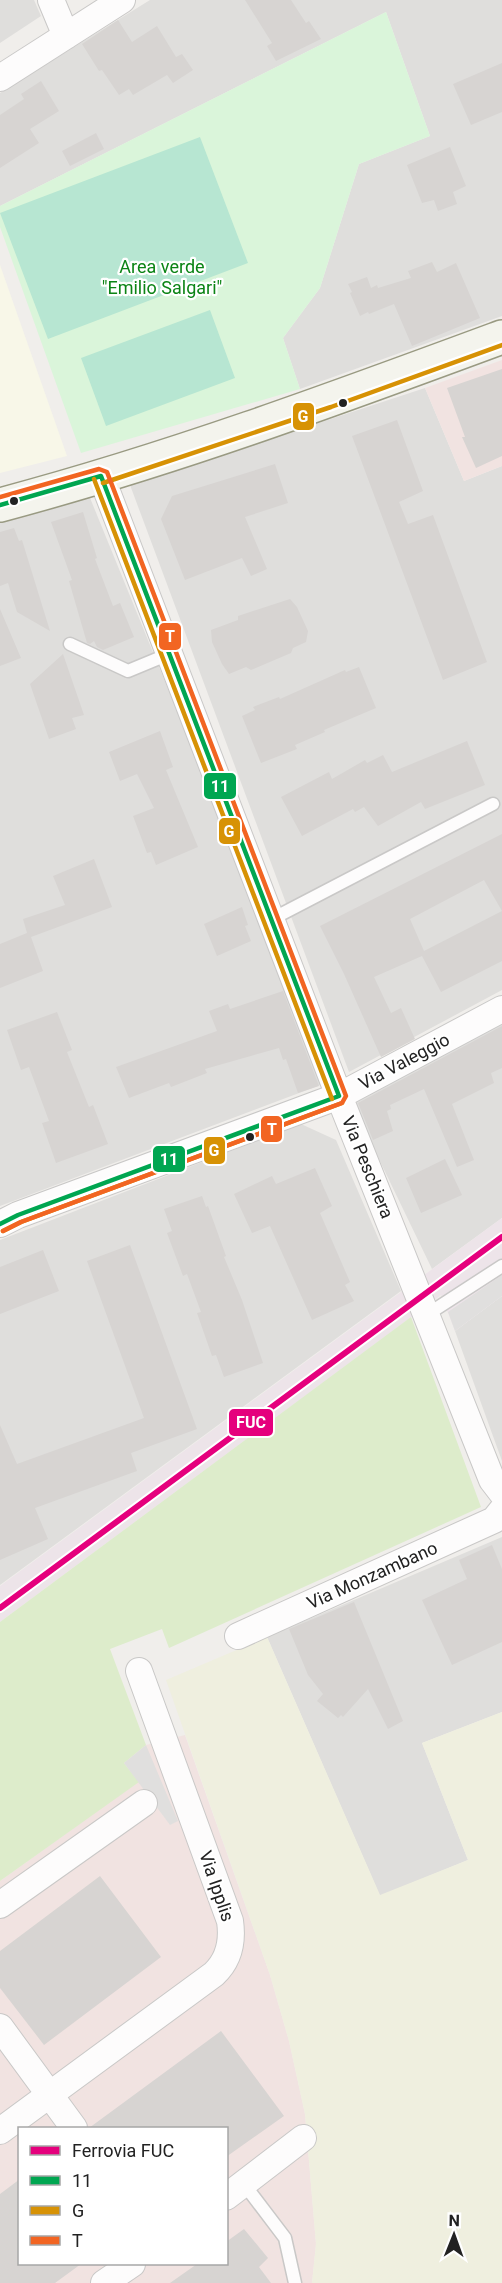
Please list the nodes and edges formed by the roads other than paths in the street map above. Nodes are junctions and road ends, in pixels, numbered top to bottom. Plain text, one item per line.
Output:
1 (51, 0) edge
2 (122, 0) edge
3 (66, 36) junction
4 (0, 78) edge
5 (502, 337) edge
6 (100, 476) junction
7 (0, 505) edge
8 (70, 644) dead end
9 (169, 654) junction
10 (493, 804) dead end
11 (272, 919) junction
12 (502, 1009) edge
13 (339, 1096) junction
14 (0, 1224) edge
15 (502, 1266) edge
16 (428, 1314) junction
17 (502, 1493) edge
18 (502, 1510) edge
19 (238, 1636) dead end
20 (140, 1671) dead end
21 (144, 1803) dead end
22 (0, 1905) edge
23 (0, 2027) edge
24 (49, 2095) junction
25 (73, 2127) edge
26 (0, 2131) edge
27 (303, 2138) dead end
28 (235, 2190) edge
29 (131, 2265) edge
30 (104, 2283) edge
31 (295, 2283) edge

1 - 3 street
2 - 3 street
3 - 4 street
5 - 6 street
6 - 7 street
6 - 9 street, Via Peschiera
8 - 9 lane
9 - 11 street, Via Peschiera
10 - 11 lane
11 - 13 street, Via Peschiera
12 - 13 street, Via Valeggio
13 - 14 street, Via Valeggio
13 - 16 street, Via Peschiera
15 - 16 lane
16 - 17 street, Via Peschiera
18 - 19 street, Via Monzambano
20 - 24 street, Via Ipplis
21 - 22 street
23 - 24 street
24 - 25 street
24 - 26 street, Via Ipplis
27 - 28 street
28 - 31 lane
29 - 30 street

